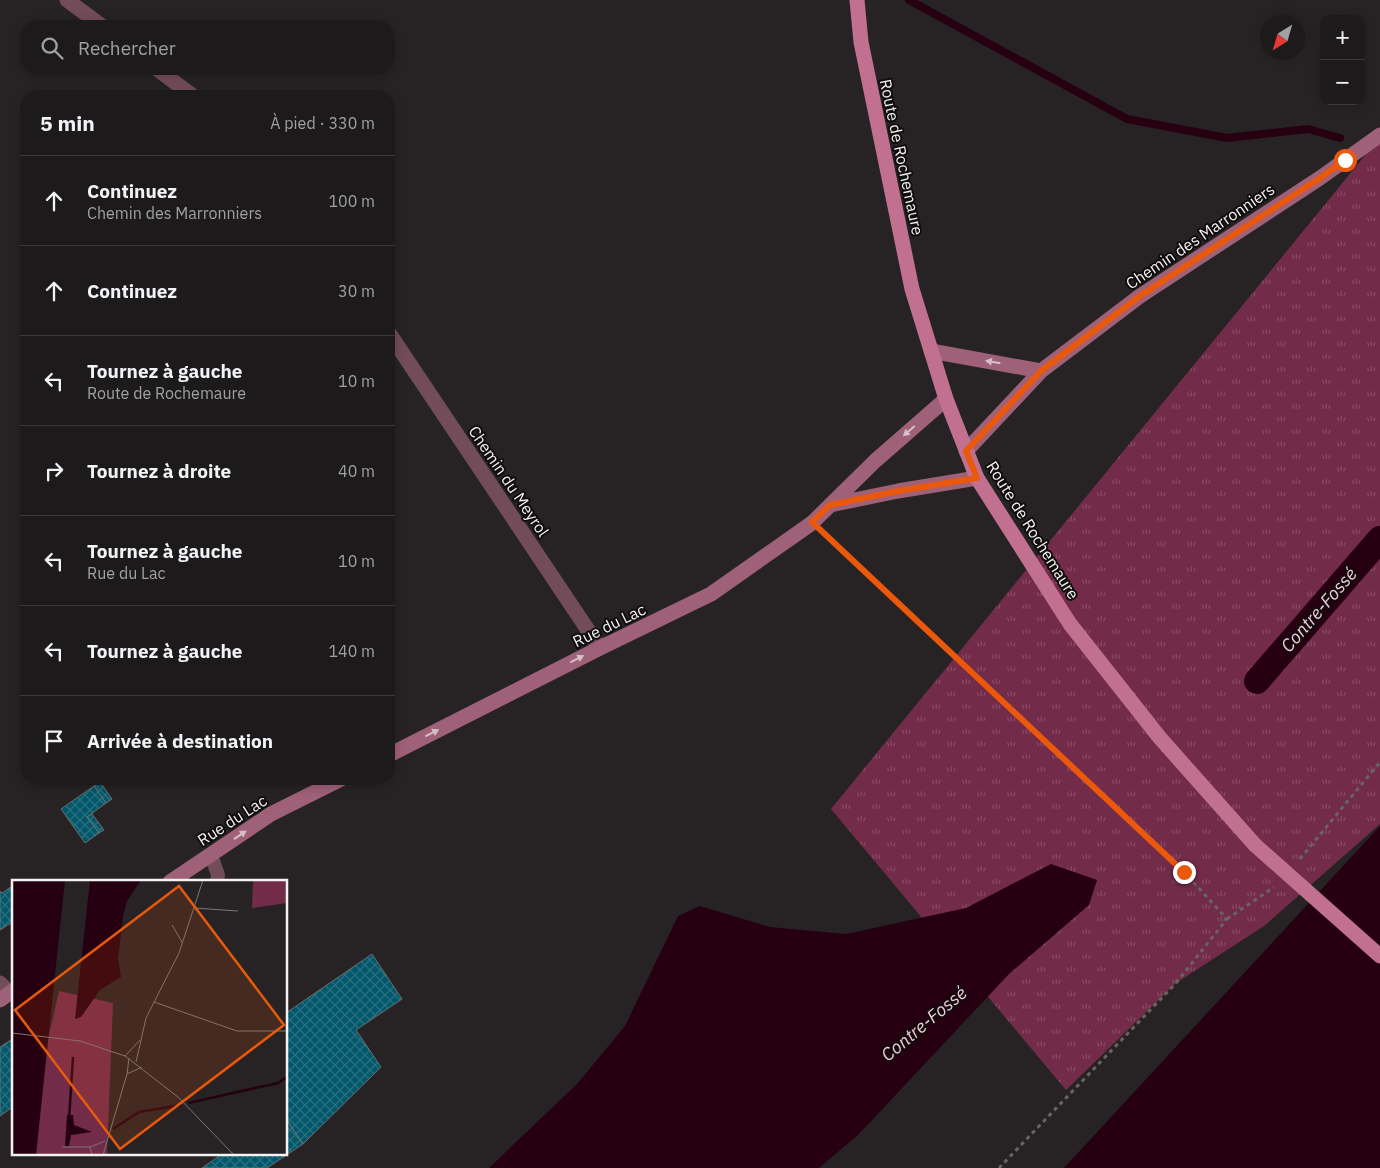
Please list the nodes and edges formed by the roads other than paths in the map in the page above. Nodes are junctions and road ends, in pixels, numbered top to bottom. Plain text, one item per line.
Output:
1 (68, 0) edge
2 (857, 0) edge
3 (94, 20) edge
4 (165, 75) edge
5 (184, 90) edge
6 (1380, 135) edge
7 (395, 342) edge
8 (931, 351) junction
9 (1041, 371) junction
10 (946, 399) junction
11 (966, 451) junction
12 (977, 478) junction
13 (830, 505) junction
14 (600, 648) junction
15 (395, 752) edge
16 (329, 785) edge
17 (211, 855) junction
18 (173, 880) edge
19 (217, 880) edge
20 (1380, 956) edge

1 - 3 street
2 - 8 main road, Route de Rochemaure
4 - 5 street
6 - 9 street, Chemin des Marronniers
7 - 14 street, Chemin du Meyrol
9 -> 8 street
8 - 10 main road, Route de Rochemaure
9 - 11 street, Chemin des Marronniers
10 - 11 main road, Route de Rochemaure
10 -> 13 street, Rue du Lac
11 - 12 main road, Route de Rochemaure
12 - 13 street
12 - 20 main road, Route de Rochemaure, bridge
13 - 14 street, Rue du Lac
15 -> 14 street, Rue du Lac
17 -> 16 street, Rue du Lac
17 - 18 street, Rue du Lac
17 - 19 lane

